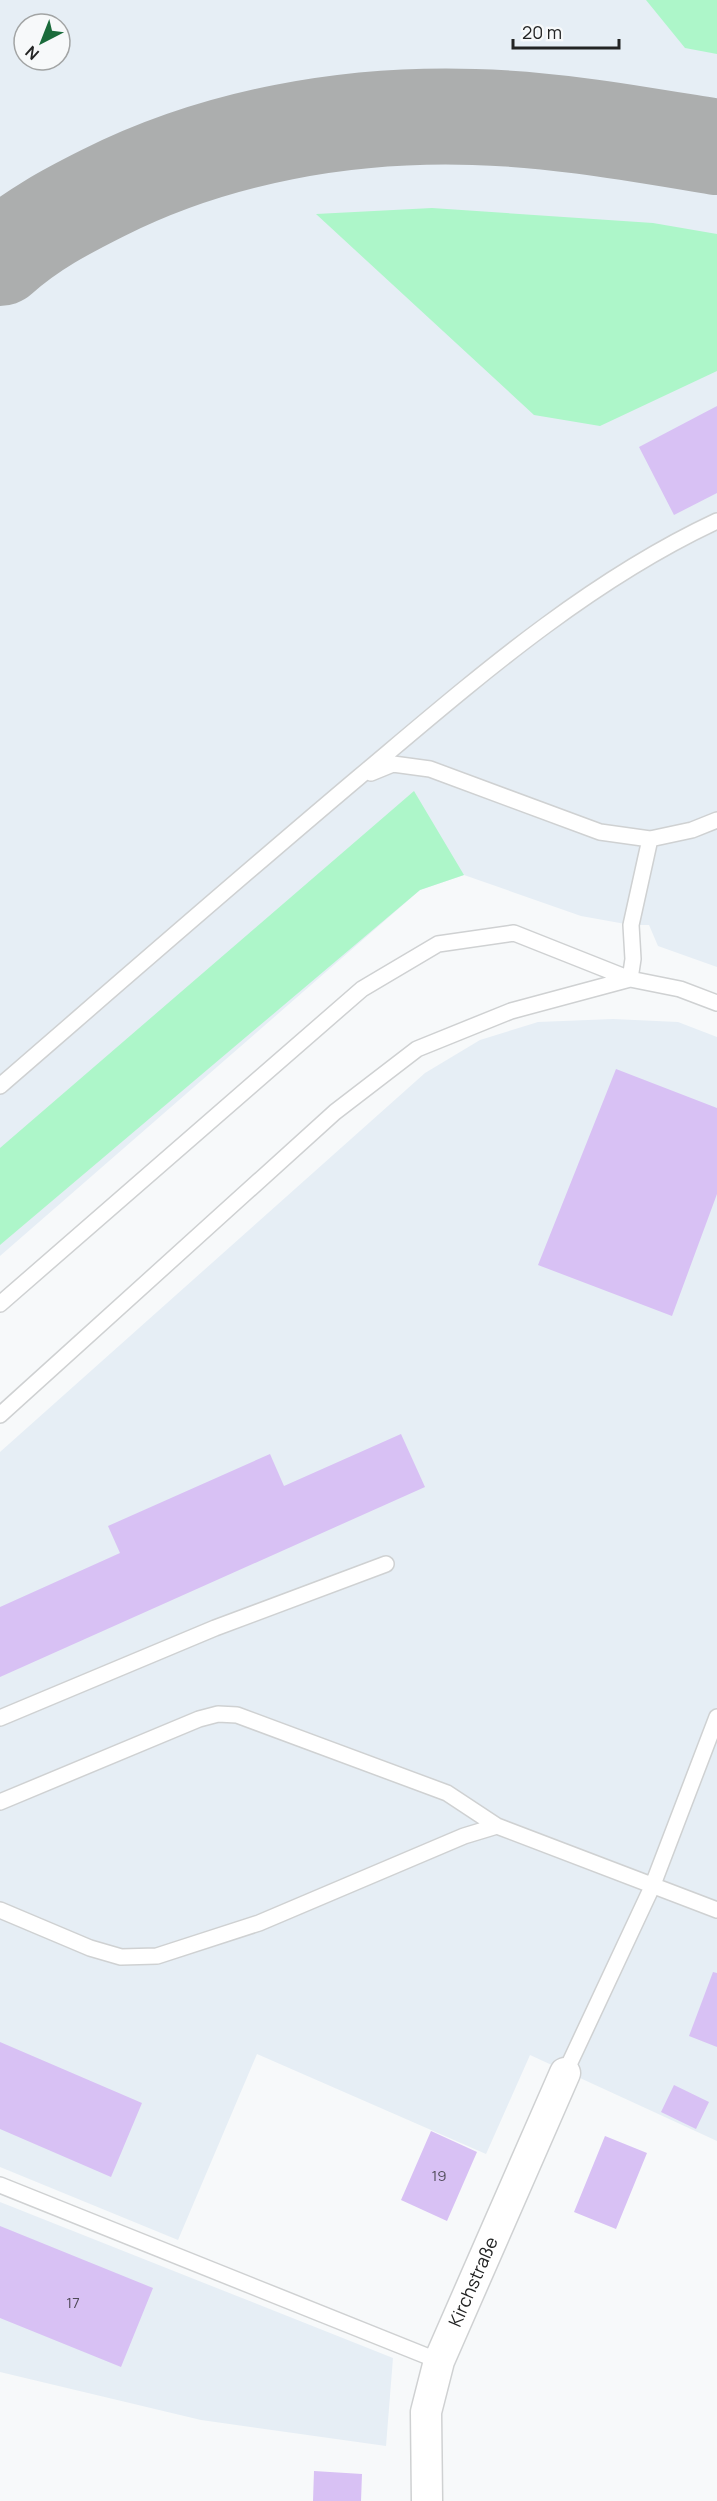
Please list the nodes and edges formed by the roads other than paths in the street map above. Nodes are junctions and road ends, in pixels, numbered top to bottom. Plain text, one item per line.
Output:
1 (717, 521) edge
2 (357, 779) junction
3 (717, 820) edge
4 (650, 839) junction
5 (630, 979) junction
6 (717, 1003) edge
7 (0, 1086) edge
8 (0, 1304) edge
9 (0, 1415) edge
10 (386, 1564) dead end
11 (717, 1717) edge
12 (0, 1718) edge
13 (0, 1802) edge
14 (496, 1826) junction
15 (652, 1887) junction
16 (0, 1910) edge
17 (717, 1910) edge
18 (565, 2073) joint
19 (0, 2185) edge
20 (439, 2361) junction
21 (427, 2501) edge

1 - 2 lane
2 - 4 lane
2 - 7 lane
3 - 4 lane
4 - 5 lane
5 - 6 lane
5 - 8 lane
5 - 9 lane
10 - 12 lane
11 - 15 lane
13 - 14 lane
14 - 15 lane
14 - 16 lane
15 - 17 lane
15 - 18 lane
18 - 20 street, Kirchstraße
19 - 20 lane
20 - 21 street, Kirchstraße

